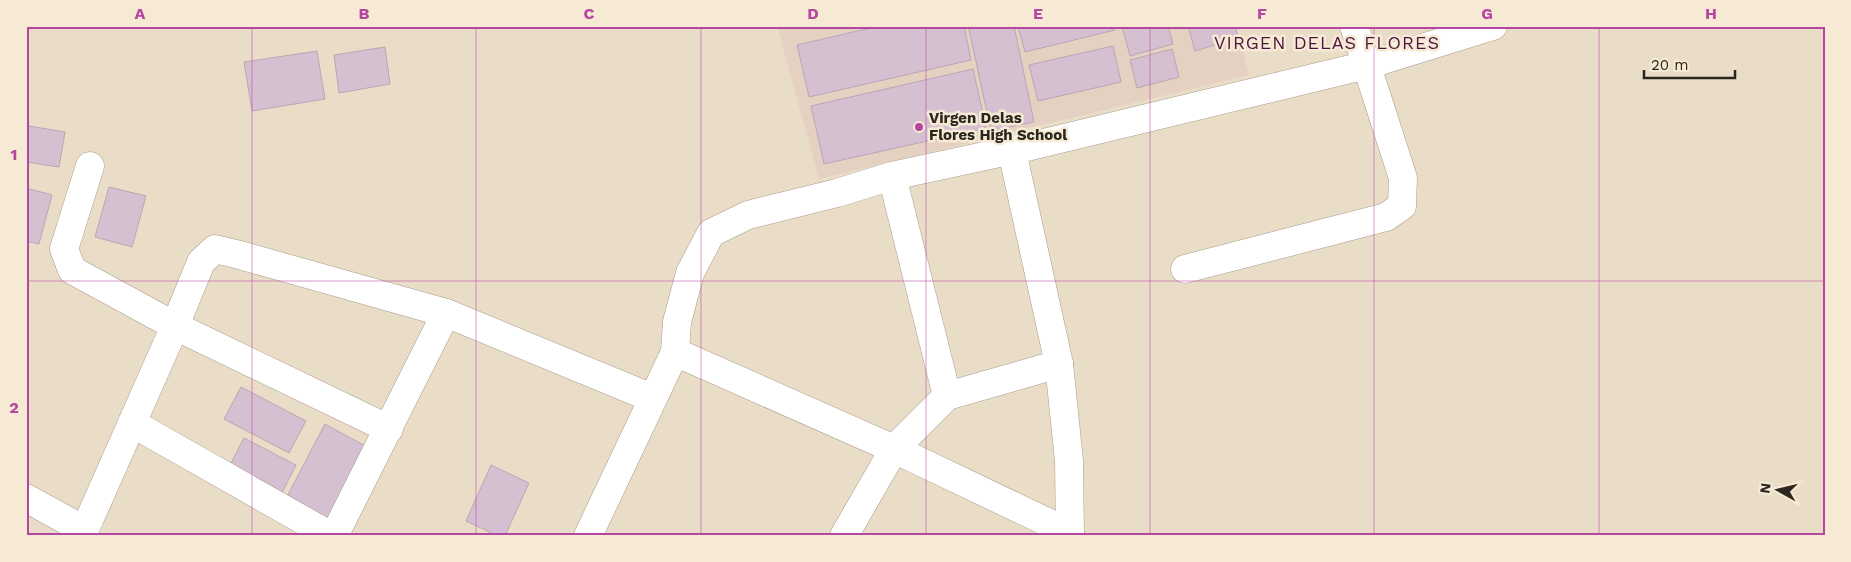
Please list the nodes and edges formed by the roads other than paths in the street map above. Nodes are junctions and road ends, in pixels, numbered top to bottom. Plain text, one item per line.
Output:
1 (1354, 26) edge
2 (1493, 26) edge
3 (1366, 65) junction
4 (1012, 151) junction
5 (90, 166) dead end
6 (892, 176) junction
7 (1185, 269) dead end
8 (446, 312) junction
9 (175, 326) junction
10 (675, 352) junction
11 (1059, 364) junction
12 (947, 396) junction
13 (652, 398) junction
14 (132, 422) junction
15 (389, 429) junction
16 (894, 449) junction
17 (26, 498) edge
18 (83, 533) edge
19 (1070, 534) edge
20 (332, 536) edge
21 (588, 536) edge
22 (844, 536) edge

1 - 3 street
2 - 3 street
3 - 4 street
3 - 7 street
4 - 6 street
4 - 11 street
5 - 9 street
6 - 10 street
6 - 12 street
8 - 9 street
8 - 13 street
8 - 15 street
9 - 14 street
9 - 15 street
10 - 13 street
10 - 16 street
11 - 12 street
11 - 19 street
12 - 16 street
13 - 21 street
14 - 18 street
14 - 20 street
15 - 20 street
16 - 19 street
16 - 22 street
17 - 18 street

